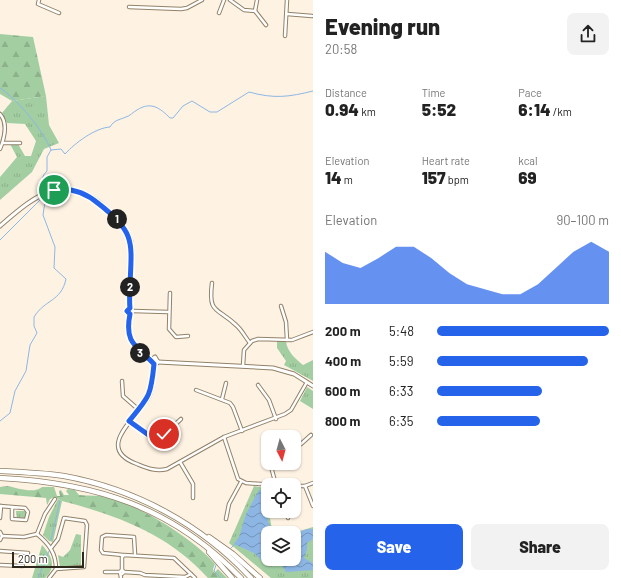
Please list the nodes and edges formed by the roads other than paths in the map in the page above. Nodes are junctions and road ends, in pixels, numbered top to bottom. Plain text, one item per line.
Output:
1 (39, 0) edge
2 (202, 0) edge
3 (224, 0) edge
4 (230, 0) edge
5 (257, 0) edge
6 (287, 0) edge
7 (129, 7) dead end
8 (255, 11) junction
9 (59, 13) dead end
10 (219, 13) dead end
11 (287, 14) junction
12 (312, 16) edge
13 (266, 25) dead end
14 (285, 36) dead end
15 (0, 114) edge
16 (3, 143) junction
17 (20, 143) dead end
18 (0, 149) edge
19 (0, 226) edge
20 (212, 283) dead end
21 (170, 293) dead end
22 (281, 306) dead end
23 (130, 308) junction
24 (133, 311) junction
25 (168, 312) junction
26 (130, 314) junction
27 (313, 332) edge
28 (188, 336) dead end
29 (287, 340) junction
30 (250, 343) junction
31 (152, 362) junction
32 (158, 362) junction
33 (243, 366) junction
34 (122, 382) dead end
35 (306, 382) junction
36 (226, 383) dead end
37 (258, 385) dead end
38 (313, 386) edge
39 (196, 390) dead end
40 (222, 399) junction
41 (138, 410) junction
42 (276, 419) junction
43 (181, 420) dead end
44 (129, 421) junction
45 (242, 431) junction
46 (311, 435) dead end
47 (224, 437) junction
48 (301, 444) edge
49 (180, 462) junction
50 (0, 471) edge
51 (0, 478) edge
52 (241, 482) junction
53 (313, 483) edge
54 (261, 484) edge
55 (301, 486) edge
56 (306, 486) junction
57 (193, 498) dead end
58 (54, 499) dead end
59 (0, 506) edge
60 (313, 506) edge
61 (12, 507) junction
62 (0, 518) edge
63 (226, 519) dead end
64 (168, 521) junction
65 (0, 532) edge
66 (199, 532) junction
67 (37, 534) junction
68 (2, 536) junction
69 (0, 540) edge
70 (51, 548) junction
71 (0, 551) edge
72 (28, 553) dead end
73 (135, 554) junction
74 (123, 555) junction
75 (0, 565) edge
76 (23, 566) dead end
77 (56, 569) junction
78 (105, 572) dead end
79 (122, 572) junction
80 (191, 574) junction
81 (49, 578) edge
82 (121, 578) edge
83 (195, 578) edge
84 (232, 578) edge
85 (241, 578) edge
86 (250, 578) edge
87 (260, 578) edge

1 - 9 street
2 - 7 street
3 - 10 street
4 - 8 street
5 - 8 street
6 - 11 street
8 - 13 street
11 - 12 street
11 - 14 street
15 - 16 street
16 - 17 street
16 - 18 street
19 - 23 street
20 - 30 street
21 - 25 street
22 - 29 street
23 - 24 street
23 - 26 street
24 - 25 street
24 - 26 street
25 - 28 street
26 - 31 street
27 - 29 street
29 - 30 street
30 - 33 street
31 - 32 street
31 - 32 street
31 - 41 street
32 - 33 street
33 - 35 street
34 - 41 street
35 - 38 street
35 - 42 street
36 - 40 street
37 - 42 street
39 - 40 street
40 - 45 street
41 - 44 street
42 - 45 street
43 - 44 street
44 - 49 street
45 - 47 street
46 - 48 street
47 - 49 street
47 - 52 street
49 - 57 street
50 - 66 highway
51 - 64 highway
52 - 54 street
52 - 63 street
53 - 56 street
55 - 56 street
56 - 60 street
58 - 67 street
59 - 61 street
59 - 62 street
61 - 61 street
64 - 84 highway
64 - 85 highway
65 - 68 street
66 - 86 highway
66 - 87 highway
67 - 68 street
67 - 70 street
68 - 69 street
70 - 77 street
70 - 77 street
71 - 72 street
73 - 74 street
73 - 74 street
73 - 80 street
74 - 79 street
75 - 76 street
77 - 81 street
78 - 79 street
79 - 80 street
79 - 82 street
80 - 83 street

